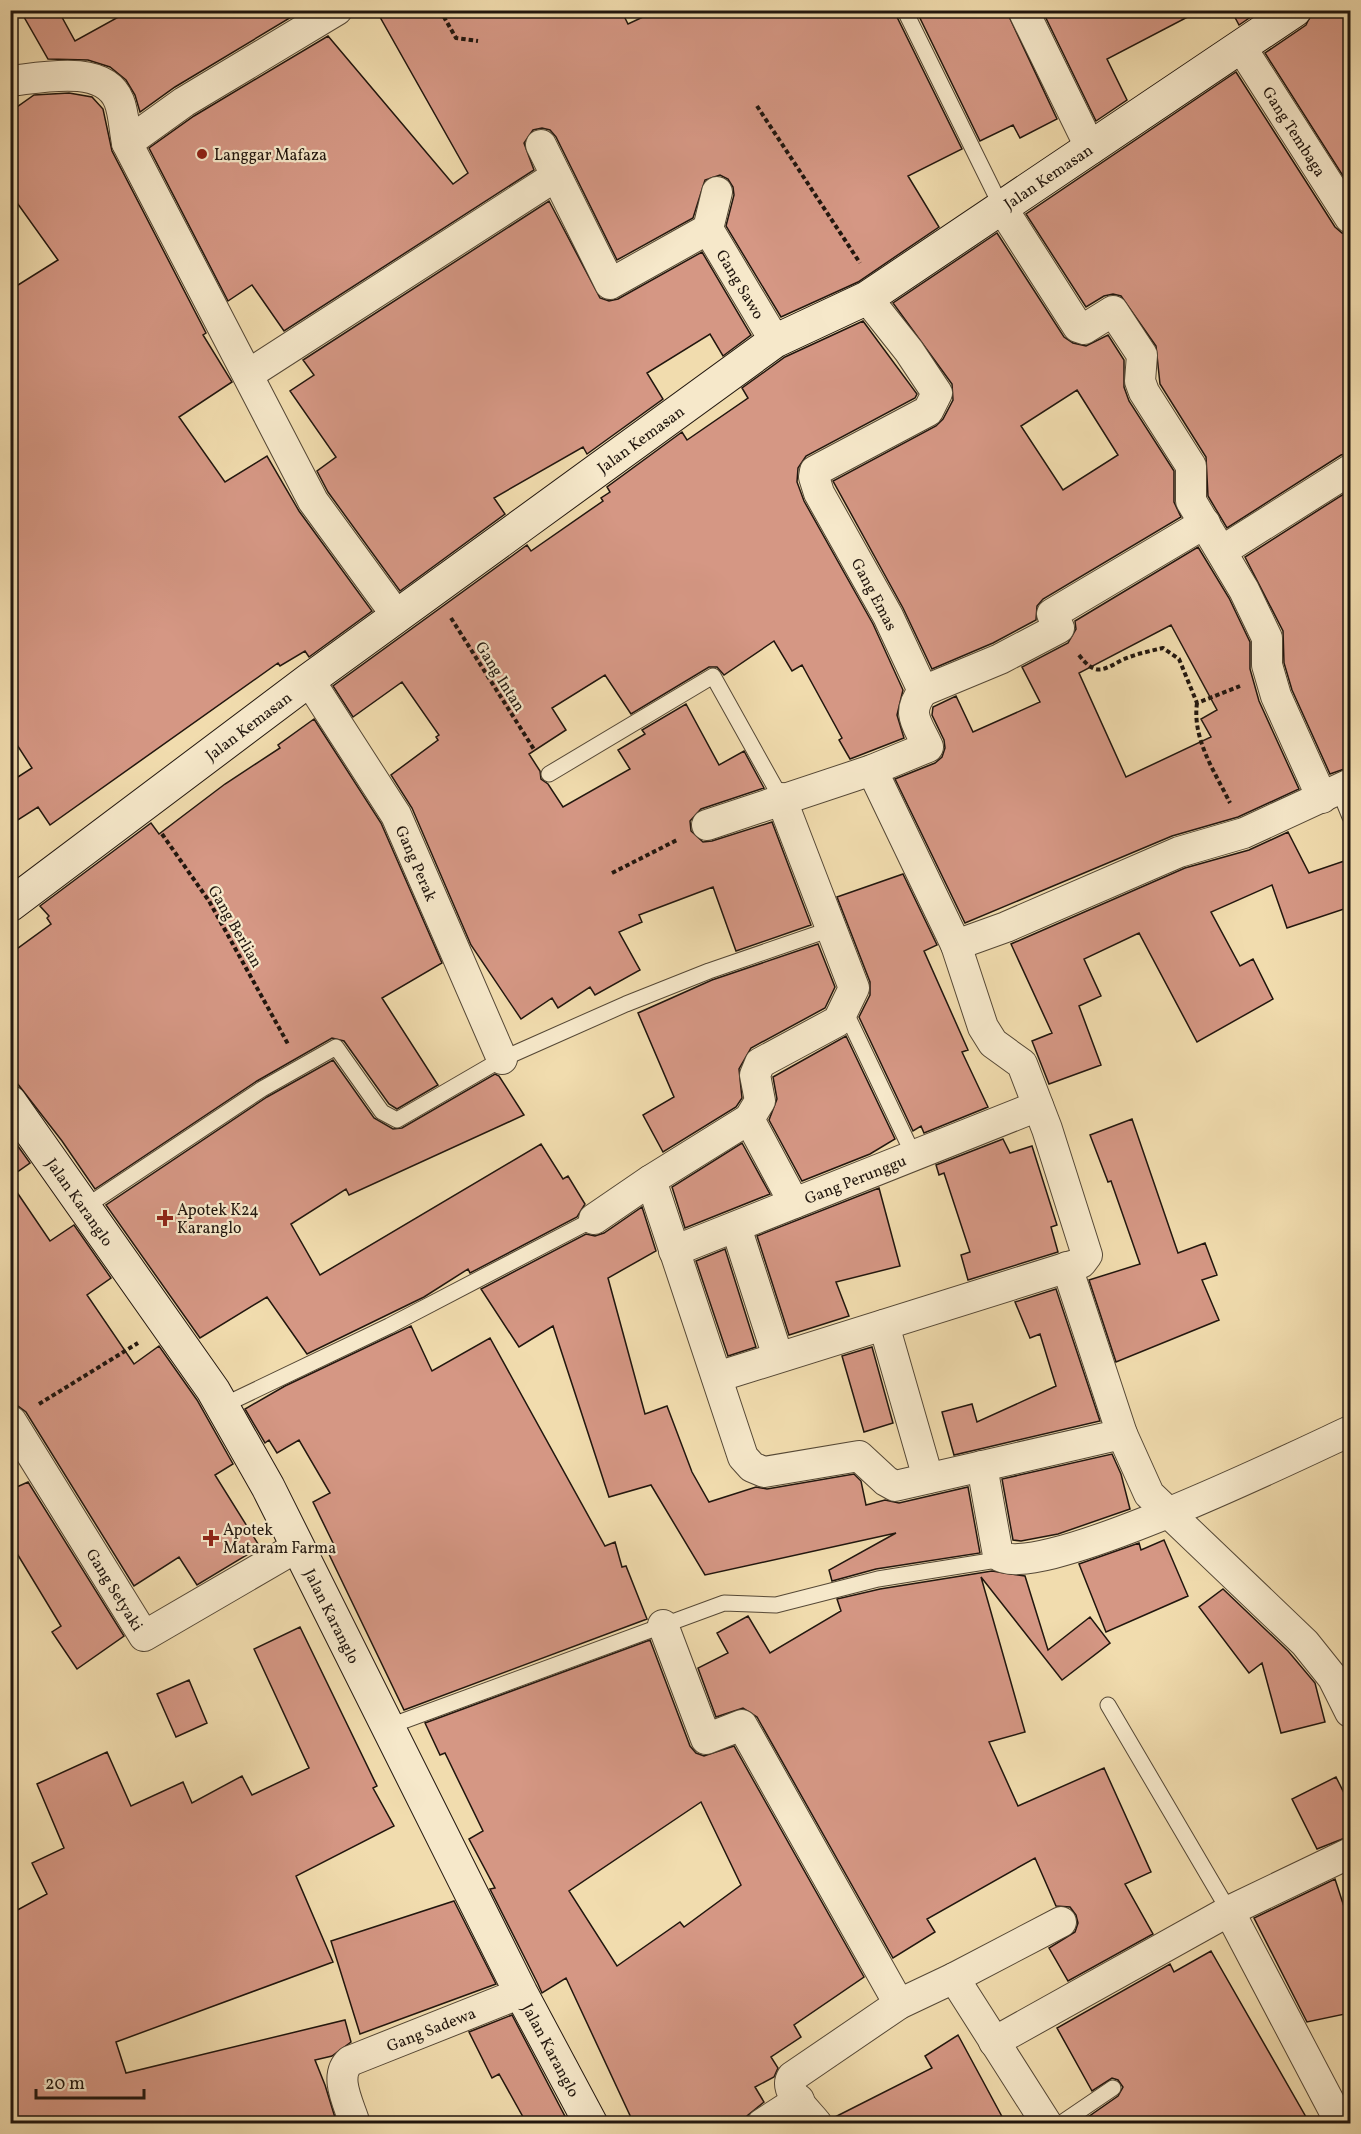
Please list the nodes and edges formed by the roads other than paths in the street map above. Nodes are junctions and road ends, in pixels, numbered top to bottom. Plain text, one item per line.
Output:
1 (337, 10) edge
2 (1023, 10) edge
3 (1295, 10) edge
4 (906, 13) dead end
5 (1240, 46) junction
6 (10, 81) edge
7 (127, 142) junction
8 (541, 145) dead end
9 (1091, 149) junction
10 (556, 176) junction
11 (717, 192) dead end
12 (1002, 208) junction
13 (1350, 218) edge
14 (708, 229) junction
15 (872, 294) junction
16 (775, 341) junction
17 (249, 374) junction
18 (1350, 470) edge
19 (1205, 523) junction
20 (1222, 552) junction
21 (397, 616) junction
22 (309, 680) junction
23 (923, 691) junction
24 (872, 770) junction
25 (549, 774) road end
26 (1337, 791) edge
27 (781, 798) junction
28 (1350, 818) edge
29 (707, 825) road end
30 (10, 904) edge
31 (831, 929) junction
32 (956, 945) junction
33 (845, 1011) junction
34 (502, 1059) junction
35 (10, 1102) edge
36 (1038, 1106) junction
37 (749, 1119) junction
38 (914, 1156) junction
39 (651, 1180) junction
40 (794, 1203) junction
41 (85, 1207) junction
42 (594, 1219) joint
43 (736, 1227) junction
44 (674, 1251) junction
45 (1067, 1267) junction
46 (884, 1325) junction
47 (778, 1358) junction
48 (717, 1377) junction
49 (222, 1406) junction
50 (11, 1421) edge
51 (1350, 1431) edge
52 (1122, 1434) junction
53 (982, 1466) junction
54 (928, 1478) junction
55 (1169, 1513) junction
56 (297, 1547) junction
57 (1003, 1559) junction
58 (663, 1625) junction
59 (1108, 1705) dead end
60 (1350, 1712) edge
61 (387, 1727) junction
62 (1350, 1853) edge
63 (1229, 1911) junction
64 (1061, 1922) dead end
65 (954, 1978) junction
66 (521, 1993) junction
67 (899, 2004) junction
68 (994, 2042) junction
69 (1113, 2088) dead end
70 (799, 2100) junction
71 (355, 2124) edge
72 (591, 2124) edge
73 (762, 2124) edge
74 (817, 2124) edge
75 (1047, 2124) edge
76 (1060, 2124) edge
77 (1341, 2124) edge

1 - 7 street
2 - 9 street
3 - 5 street, Jalan Kemasan
4 - 12 lane
5 - 9 street, Jalan Kemasan
5 - 13 street, Gang Tembaga
6 - 7 street
7 - 17 street
8 - 10 street
9 - 12 street, Jalan Kemasan
10 - 14 street
10 - 17 street
11 - 14 street
12 - 15 street, Jalan Kemasan
12 - 19 street
14 - 16 street, Gang Sawo
15 - 16 street, Jalan Kemasan
15 - 23 street, Gang Emas
16 - 21 street, Jalan Kemasan
17 - 21 street
18 - 20 street
19 - 20 street
19 - 23 street
20 - 26 street
21 - 22 street, Jalan Kemasan
22 - 30 street, Jalan Kemasan
22 - 34 street, Gang Perak
23 - 24 street
24 - 27 street
24 - 32 street
25 - 27 lane
26 - 28 lane
26 - 32 street
27 - 29 street
27 - 31 street
31 - 33 street
31 - 34 lane
32 - 36 street
33 - 37 street
33 - 38 lane
34 - 41 lane
35 - 41 street, Jalan Karanglo
36 - 38 street, Gang Perunggu
36 - 45 street
37 - 39 street
37 - 40 street
38 - 40 street, Gang Perunggu
39 - 42 street
39 - 44 street
40 - 43 street, Gang Perunggu
41 - 49 street, Jalan Karanglo
42 - 49 lane
43 - 44 street, Gang Perunggu
43 - 47 street
44 - 48 street
45 - 46 street
45 - 52 street
46 - 47 street
46 - 54 street
47 - 48 street
48 - 54 street
49 - 56 street, Jalan Karanglo
50 - 56 street, Gang Setyaki
51 - 55 street
52 - 53 street
52 - 55 street
53 - 54 street
53 - 57 street
55 - 57 street
55 - 60 street
56 - 61 street, Jalan Karanglo
57 - 58 lane
58 - 61 lane
58 - 67 street
59 - 63 lane
61 - 66 street, Jalan Karanglo
62 - 63 street
63 - 68 street
63 - 77 street
64 - 65 street
65 - 67 street
65 - 68 street
66 - 71 street, Gang Sadewa
66 - 72 street, Jalan Karanglo
67 - 70 street
68 - 75 street
69 - 76 lane
70 - 73 street
70 - 74 street

